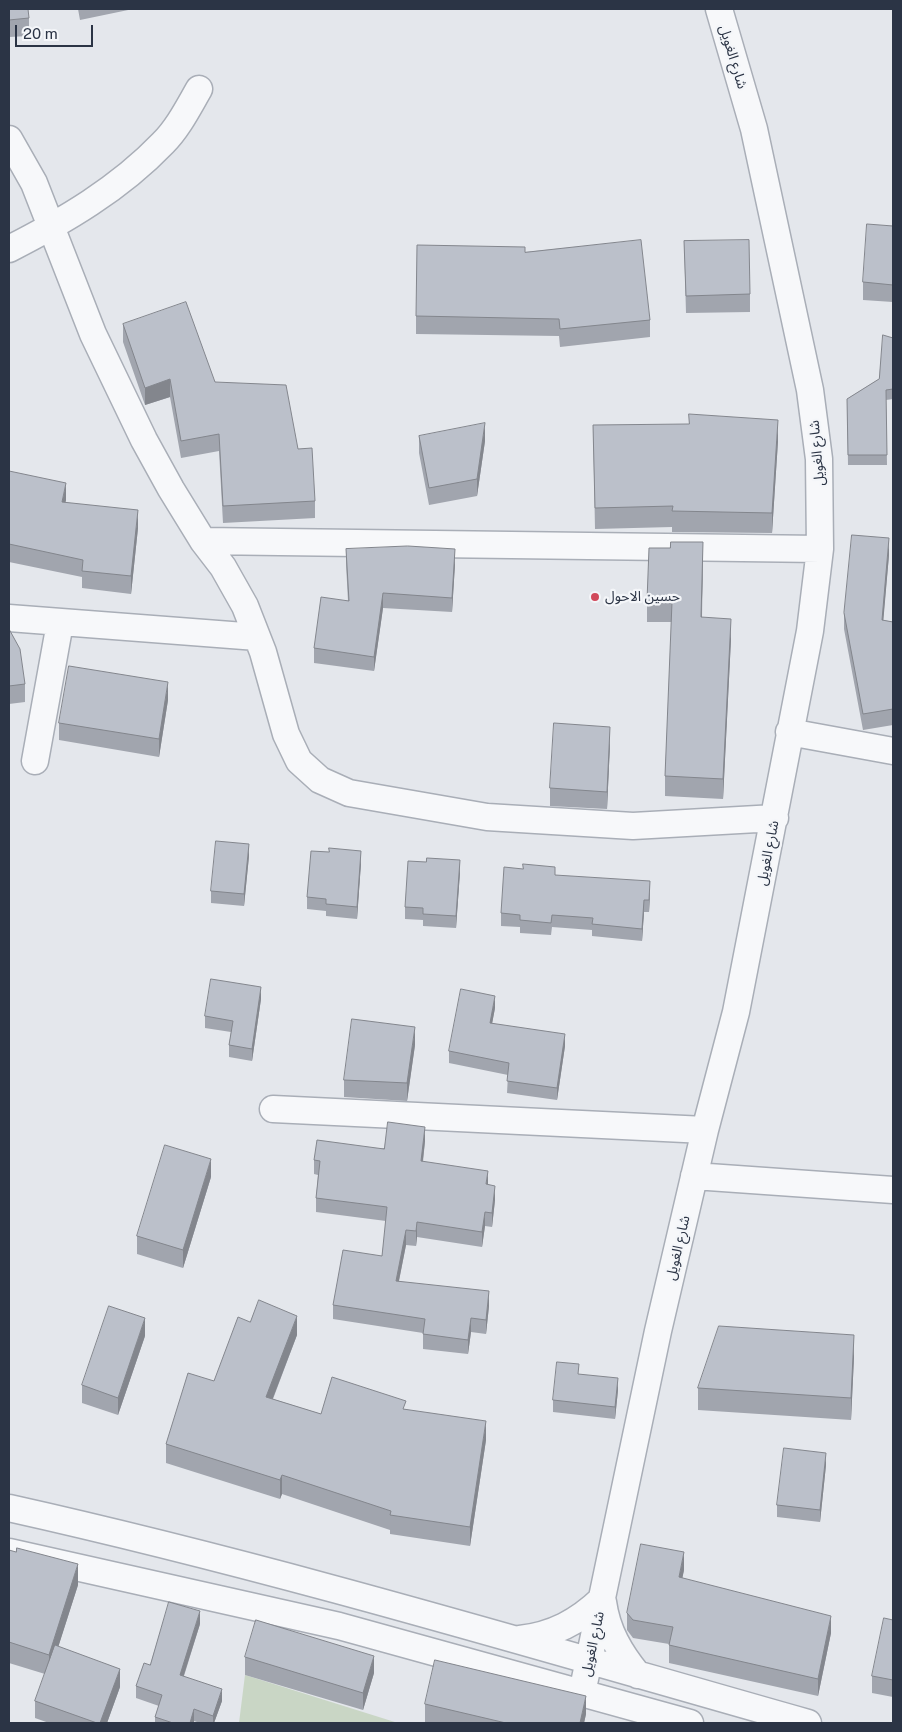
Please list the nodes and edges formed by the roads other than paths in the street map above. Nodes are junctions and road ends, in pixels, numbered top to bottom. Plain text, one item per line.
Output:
1 (719, 9) edge
2 (199, 89) dead end
3 (9, 140) edge
4 (53, 227) junction
5 (9, 249) edge
6 (203, 542) junction
7 (820, 549) junction
8 (9, 618) edge
9 (60, 623) junction
10 (257, 637) junction
11 (789, 732) junction
12 (893, 751) edge
13 (35, 761) dead end
14 (775, 818) junction
15 (273, 1109) dead end
16 (705, 1130) junction
17 (694, 1176) junction
18 (893, 1190) edge
19 (9, 1508) edge
20 (9, 1552) edge
21 (602, 1599) junction
22 (514, 1640) junction
23 (589, 1661) junction
24 (638, 1675) junction
25 (582, 1693) junction
26 (690, 1723) edge
27 (808, 1723) edge

1 - 7 street, شارع الغويل
2 - 4 street
3 - 4 street
4 - 5 street
4 - 6 street
6 - 7 street
6 - 10 street
7 - 11 street, شارع الغويل
8 - 9 street
9 - 10 street
9 - 13 street
10 - 14 street
11 - 12 street
11 - 14 street, شارع الغويل
14 - 16 street, شارع الغويل
15 - 16 street
16 - 17 street, شارع الغويل
17 - 18 street
17 - 21 street, شارع الغويل
19 - 22 street
20 - 25 street
21 - 22 street
21 - 23 street, شارع الغويل
21 - 24 street
22 - 23 street
23 - 24 street
23 - 25 street, شارع الغويل
24 - 27 street
25 - 26 street

